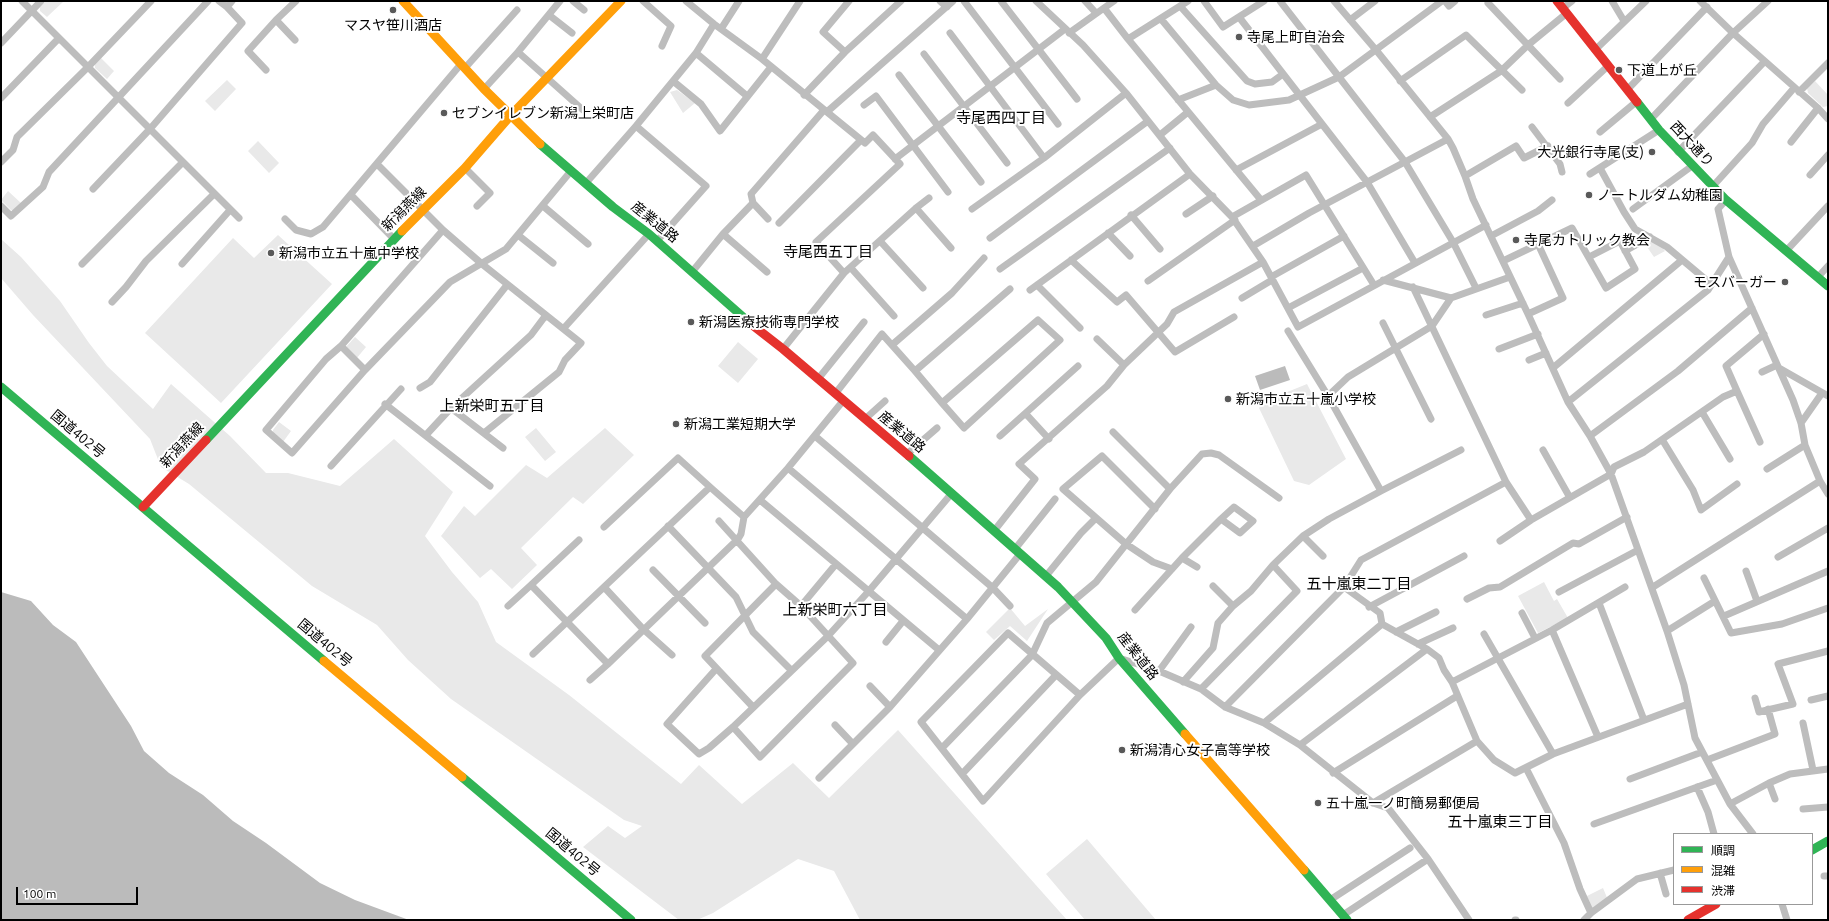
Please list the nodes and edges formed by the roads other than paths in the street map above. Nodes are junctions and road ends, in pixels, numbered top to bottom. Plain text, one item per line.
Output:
1 (22, 1) edge
2 (41, 1) edge
3 (151, 1) edge
4 (208, 1) edge
5 (219, 1) edge
6 (232, 1) edge
7 (296, 1) edge
8 (403, 1) edge
9 (560, 1) edge
10 (573, 1) edge
11 (621, 1) edge
12 (643, 1) edge
13 (686, 1) edge
14 (739, 1) edge
15 (800, 1) edge
16 (849, 1) edge
17 (901, 1) edge
18 (940, 1) edge
19 (953, 1) edge
20 (964, 1) edge
21 (1001, 1) edge
22 (1085, 1) edge
23 (1114, 1) edge
24 (1188, 1) edge
25 (1204, 1) edge
26 (1264, 1) edge
27 (1280, 1) edge
28 (1334, 1) edge
29 (1375, 1) edge
30 (1442, 1) edge
31 (1445, 1) edge
32 (1455, 1) edge
33 (1572, 1) edge
34 (1612, 1) edge
35 (1646, 1) edge
36 (1700, 1) edge
37 (1768, 1) edge
38 (1040, 2) edge
39 (1488, 3) dead end
40 (1180, 6) junction
41 (227, 7) junction
42 (947, 7) junction
43 (1562, 7) edge
44 (1707, 7) junction
45 (1104, 8) junction
46 (518, 10) dead end
47 (584, 10) dead end
48 (32, 11) junction
49 (1096, 14) junction
50 (549, 15) junction
51 (1239, 17) junction
52 (1161, 19) junction
53 (276, 20) junction
54 (1350, 20) junction
55 (1624, 21) junction
56 (714, 24) junction
57 (721, 29) junction
58 (1067, 31) junction
59 (950, 33) dead end
60 (1733, 33) junction
61 (572, 34) dead end
62 (59, 38) junction
63 (295, 40) dead end
64 (1128, 40) junction
65 (1, 43) edge
66 (1528, 45) junction
67 (662, 46) dead end
68 (1038, 50) junction
69 (1376, 50) junction
70 (1595, 50) junction
71 (518, 52) junction
72 (845, 52) junction
73 (696, 53) junction
74 (924, 54) dead end
75 (762, 59) junction
76 (1764, 62) junction
77 (1828, 63) edge
78 (463, 66) junction
79 (1608, 66) junction
80 (88, 67) junction
81 (771, 67) junction
82 (1014, 67) junction
83 (266, 70) dead end
84 (1501, 71) junction
85 (1283, 74) junction
86 (899, 75) dead end
87 (1339, 77) junction
88 (546, 78) junction
89 (1560, 79) dead end
90 (673, 81) junction
91 (1400, 81) junction
92 (1216, 85) junction
93 (990, 87) junction
94 (484, 88) junction
95 (1522, 90) dead end
96 (1627, 90) junction
97 (1797, 90) junction
98 (1126, 93) junction
99 (804, 95) junction
100 (747, 96) junction
101 (1300, 96) junction
102 (1, 98) edge
103 (119, 99) junction
104 (1077, 99) dead end
105 (1178, 100) junction
106 (1636, 102) junction
107 (864, 104) dead end
108 (1568, 104) dead end
109 (964, 106) junction
110 (1818, 108) junction
111 (583, 110) dead end
112 (826, 110) junction
113 (1188, 112) junction
114 (511, 115) junction
115 (1430, 117) junction
116 (1827, 117) edge
117 (1651, 119) junction
118 (1148, 121) junction
119 (1058, 124) dead end
120 (1322, 124) junction
121 (636, 126) junction
122 (939, 126) junction
123 (1532, 127) dead end
124 (150, 129) junction
125 (1659, 130) junction
126 (1600, 132) dead end
127 (1160, 135) junction
128 (1448, 139) junction
129 (861, 140) junction
130 (1791, 142) dead end
131 (913, 145) junction
132 (1548, 146) junction
133 (1170, 148) junction
134 (1678, 152) junction
135 (1828, 155) edge
136 (1044, 158) junction
137 (895, 159) junction
138 (1, 162) edge
139 (182, 162) junction
140 (1405, 162) junction
141 (1007, 163) dead end
142 (377, 164) junction
143 (1692, 166) junction
144 (465, 168) junction
145 (1600, 168) junction
146 (1236, 170) junction
147 (571, 171) junction
148 (1562, 172) dead end
149 (1190, 174) junction
150 (1590, 174) dead end
151 (1810, 175) dead end
152 (1465, 176) junction
153 (586, 182) junction
154 (981, 182) dead end
155 (1367, 182) junction
156 (1713, 186) junction
157 (93, 189) dead end
158 (948, 192) dead end
159 (214, 194) junction
160 (351, 195) junction
161 (1213, 196) junction
162 (929, 198) dead end
163 (1261, 200) junction
164 (1552, 200) dead end
165 (1726, 200) junction
166 (753, 203) junction
167 (1325, 204) junction
168 (1, 206) edge
169 (477, 206) dead end
170 (543, 206) junction
171 (1828, 206) edge
172 (916, 208) junction
173 (972, 209) dead end
174 (1632, 209) dead end
175 (230, 210) junction
176 (423, 210) junction
177 (1186, 214) dead end
178 (1131, 215) junction
179 (239, 218) dead end
180 (1234, 218) junction
181 (285, 219) dead end
182 (768, 219) dead end
183 (778, 223) dead end
184 (1486, 225) junction
185 (444, 230) junction
186 (1108, 233) junction
187 (649, 234) junction
188 (723, 234) junction
189 (518, 235) junction
190 (1344, 236) junction
191 (1491, 236) junction
192 (1650, 237) junction
193 (990, 238) dead end
194 (394, 239) junction
195 (657, 241) junction
196 (880, 242) junction
197 (1453, 242) junction
198 (588, 244) dead end
199 (1538, 244) junction
200 (1253, 246) junction
201 (951, 248) dead end
202 (1160, 249) dead end
203 (1625, 251) junction
204 (1786, 251) junction
205 (1130, 256) dead end
206 (1589, 257) junction
207 (1729, 257) junction
208 (984, 258) dead end
209 (1071, 260) junction
210 (1682, 260) junction
211 (1503, 261) junction
212 (1263, 262) junction
213 (553, 263) dead end
214 (1415, 263) junction
215 (82, 264) dead end
216 (182, 264) dead end
217 (482, 264) junction
218 (1828, 266) edge
219 (851, 268) junction
220 (1364, 268) junction
221 (1000, 269) dead end
222 (692, 272) junction
223 (767, 272) dead end
224 (844, 273) junction
225 (1510, 277) junction
226 (1818, 277) junction
227 (1272, 278) junction
228 (1384, 280) junction
229 (1148, 281) dead end
230 (1711, 284) junction
231 (507, 285) junction
232 (1037, 285) junction
233 (1374, 285) junction
234 (1828, 286) edge
235 (1413, 287) junction
236 (923, 288) dead end
237 (1476, 288) junction
238 (1010, 289) dead end
239 (1030, 290) dead end
240 (1242, 298) dead end
241 (1451, 298) junction
242 (112, 302) dead end
243 (1523, 303) junction
244 (1288, 308) junction
245 (1752, 308) junction
246 (1528, 314) junction
247 (546, 315) junction
248 (1486, 315) dead end
249 (894, 316) dead end
250 (1234, 317) dead end
251 (864, 322) dead end
252 (1383, 323) dead end
253 (1432, 326) junction
254 (564, 328) junction
255 (1080, 328) dead end
256 (1288, 331) dead end
257 (1157, 333) junction
258 (1538, 334) junction
259 (1764, 334) junction
260 (1097, 339) dead end
261 (892, 345) junction
262 (341, 346) junction
263 (1396, 347) junction
264 (783, 349) junction
265 (1499, 349) dead end
266 (1546, 353) junction
267 (1529, 360) dead end
268 (1124, 365) junction
269 (1078, 366) dead end
270 (1554, 367) junction
271 (1778, 367) junction
272 (365, 370) junction
273 (915, 371) junction
274 (1762, 372) dead end
275 (818, 379) junction
276 (1, 387) edge
277 (401, 388) dead end
278 (420, 388) dead end
279 (1737, 390) junction
280 (835, 394) junction
281 (1825, 395) edge
282 (1328, 396) junction
283 (843, 401) junction
284 (885, 401) dead end
285 (1568, 402) junction
286 (385, 404) junction
287 (942, 404) junction
288 (451, 408) junction
289 (1702, 412) junction
290 (1026, 414) junction
291 (1431, 418) dead end
292 (865, 419) junction
293 (1802, 423) junction
294 (937, 428) dead end
295 (1113, 432) dead end
296 (484, 433) junction
297 (426, 435) junction
298 (815, 436) junction
299 (1000, 436) dead end
300 (1590, 436) junction
301 (1049, 439) junction
302 (1663, 441) junction
303 (1760, 442) dead end
304 (1805, 445) junction
305 (503, 448) dead end
306 (1461, 450) dead end
307 (1543, 450) dead end
308 (908, 454) junction
309 (1730, 459) dead end
310 (331, 466) dead end
311 (788, 468) junction
312 (1767, 469) dead end
313 (1611, 474) junction
314 (1820, 481) junction
315 (1506, 482) junction
316 (1738, 484) dead end
317 (490, 486) dead end
318 (710, 487) junction
319 (1170, 490) junction
320 (1381, 491) junction
321 (952, 493) junction
322 (1828, 494) edge
323 (1569, 496) junction
324 (1279, 498) dead end
325 (760, 500) junction
326 (1055, 500) dead end
327 (143, 507) junction
328 (1155, 509) junction
329 (744, 517) junction
330 (1628, 517) junction
331 (1096, 518) junction
332 (1221, 519) dead end
333 (1531, 520) junction
334 (719, 521) dead end
335 (668, 526) junction
336 (922, 527) junction
337 (604, 528) dead end
338 (1828, 528) edge
339 (994, 531) junction
340 (1303, 536) junction
341 (738, 539) junction
342 (579, 540) dead end
343 (1500, 541) dead end
344 (1126, 544) junction
345 (1638, 550) junction
346 (1017, 552) junction
347 (1323, 556) dead end
348 (1464, 556) dead end
349 (1778, 557) dead end
350 (1182, 558) junction
351 (896, 559) junction
352 (836, 564) junction
353 (1273, 565) junction
354 (708, 567) junction
355 (1197, 567) dead end
356 (1172, 569) junction
357 (653, 570) dead end
358 (1746, 571) dead end
359 (1828, 571) edge
360 (1046, 576) junction
361 (1704, 578) dead end
362 (776, 584) junction
363 (531, 585) junction
364 (1213, 586) dead end
365 (604, 587) junction
366 (1344, 587) junction
367 (1625, 587) dead end
368 (1653, 587) junction
369 (993, 588) junction
370 (868, 592) junction
371 (1559, 592) dead end
372 (679, 596) junction
373 (1467, 600) dead end
374 (1715, 601) junction
375 (1757, 601) junction
376 (1072, 602) junction
377 (1599, 603) junction
378 (508, 606) dead end
379 (801, 606) junction
380 (1010, 606) dead end
381 (1233, 606) junction
382 (1370, 606) junction
383 (1828, 608) edge
384 (1134, 610) dead end
385 (1436, 612) dead end
386 (1522, 613) dead end
387 (745, 616) junction
388 (1724, 616) junction
389 (967, 619) junction
390 (903, 621) junction
391 (567, 622) junction
392 (705, 623) dead end
393 (1382, 624) junction
394 (1191, 627) dead end
395 (1453, 628) dead end
396 (643, 629) junction
397 (1552, 630) junction
398 (1667, 631) junction
399 (1396, 632) junction
400 (1484, 634) dead end
401 (828, 636) junction
402 (1536, 638) junction
403 (886, 642) dead end
404 (1418, 644) junction
405 (1427, 649) junction
406 (939, 650) junction
407 (1828, 651) edge
408 (534, 654) dead end
409 (672, 655) dead end
410 (1032, 655) junction
411 (1119, 658) junction
412 (1497, 658) junction
413 (608, 664) junction
414 (716, 669) junction
415 (791, 670) junction
416 (1159, 671) junction
417 (1056, 676) junction
418 (590, 680) dead end
419 (1183, 682) junction
420 (1452, 682) junction
421 (870, 686) dead end
422 (1201, 689) junction
423 (1080, 695) junction
424 (1457, 696) junction
425 (1828, 696) edge
426 (1755, 698) dead end
427 (1810, 700) dead end
428 (1688, 704) junction
429 (753, 707) junction
430 (890, 707) junction
431 (1225, 707) junction
432 (1768, 709) junction
433 (1644, 720) junction
434 (1264, 723) junction
435 (1803, 723) dead end
436 (835, 725) dead end
437 (733, 728) junction
438 (1598, 737) junction
439 (1477, 741) junction
440 (853, 744) junction
441 (1300, 745) junction
442 (942, 748) junction
443 (1702, 752) junction
444 (1552, 754) junction
445 (1707, 760) junction
446 (1526, 768) junction
447 (1828, 769) edge
448 (1813, 770) junction
449 (1333, 773) junction
450 (962, 774) junction
451 (819, 778) dead end
452 (1630, 779) dead end
453 (1717, 780) junction
454 (1769, 783) junction
455 (1697, 787) junction
456 (1775, 799) dead end
457 (1373, 803) junction
458 (1730, 804) junction
459 (1828, 807) edge
460 (1803, 809) dead end
461 (1594, 824) dead end
462 (1714, 833) edge
463 (1751, 833) edge
464 (1828, 840) edge
465 (1410, 848) dead end
466 (1813, 849) edge
467 (1428, 859) junction
468 (1673, 870) edge
469 (1660, 873) junction
470 (1666, 894) dead end
471 (1330, 900) junction
472 (1714, 905) edge
473 (1782, 905) edge
474 (1591, 913) junction
475 (1345, 917) edge
476 (632, 920) edge
477 (1469, 920) edge
478 (1584, 920) edge
479 (1688, 920) edge
480 (1787, 920) edge

1 - 48 street
2 - 48 street
3 - 80 street
4 - 103 street
5 - 41 street
6 - 41 street
7 - 53 street
8 - 78 main road, 産業道路
9 - 50 street
10 - 47 street
11 - 88 main road, 新潟燕線
12 - 67 street
13 - 56 street
14 - 57 street
15 - 75 street
16 - 72 street
17 - 72 street
18 - 42 street
19 - 42 street
20 - 82 street
21 - 68 street
22 - 49 street
23 - 45 street
24 - 40 street
25 - 51 street
26 - 51 street
27 - 87 street
28 - 54 street
29 - 54 street
30 - 69 street
31 - 32 street
33 - 43 street
34 - 55 street
35 - 55 street
36 - 44 street
37 - 60 street
38 - 58 street
39 - 66 street
40 - 52 street
40 - 85 street
41 - 124 street
42 - 112 street
43 - 66 street
43 - 70 main road, 西大通り
44 - 60 street
44 - 96 street
45 - 49 street
45 - 64 street
46 - 78 street
48 - 62 street
48 - 65 street
49 - 58 street
50 - 61 street
50 - 71 street
51 - 85 street
52 - 64 street
52 - 92 street
53 - 63 street
53 - 83 street
54 - 69 street
55 - 70 street
56 - 57 street
56 - 73 street
57 - 75 street
58 - 68 street
58 - 98 street
59 - 93 street
60 - 76 street
60 - 117 street
62 - 80 street
62 - 102 street
64 - 105 street
66 - 84 street
66 - 89 street
68 - 82 street
68 - 104 street
69 - 87 street
69 - 91 street
70 - 79 main road, 西大通り
71 - 88 street
71 - 94 street
72 - 99 street
73 - 90 street
73 - 100 street
74 - 109 street
75 - 81 street
76 - 97 street
76 - 134 street
77 - 97 street
78 - 94 main road, 産業道路
78 - 142 street
79 - 96 main road, 西大通り
79 - 108 street
80 - 103 street
80 - 138 street
81 - 99 street
81 - 100 street
82 - 93 street
82 - 119 street
84 - 91 street
84 - 95 street
84 - 115 street
85 - 101 street
86 - 122 street
87 - 101 street
87 - 140 street
88 - 111 street
88 - 114 main road, 新潟燕線
90 - 100 street
90 - 121 street
91 - 115 street
92 - 101 street
92 - 105 street
93 - 109 street
93 - 136 street
94 - 114 main road, 産業道路
96 - 106 main road, 西大通り
97 - 110 street
97 - 156 street
98 - 118 street
98 - 136 street
99 - 112 street
101 - 120 street
103 - 124 street
103 - 168 street
105 - 113 street
106 - 117 main road, 西大通り
106 - 126 street
107 - 131 street
109 - 122 street
109 - 141 street
110 - 116 street
110 - 130 street
112 - 129 street
112 - 166 street
113 - 127 street
113 - 146 street
114 - 144 main road, 新潟燕線
114 - 147 main road, 産業道路
115 - 128 street
117 - 125 main road, 西大通り
118 - 127 street
118 - 193 street
120 - 146 street
120 - 155 street
121 - 153 street
121 - 195 street
122 - 131 street
122 - 154 street
123 - 132 street
124 - 139 street
124 - 157 street
125 - 134 main road, 西大通り
125 - 145 street
127 - 133 street
128 - 140 street
128 - 152 street
129 - 137 street
129 - 183 street
131 - 137 street
131 - 158 street
132 - 148 street
132 - 152 street
133 - 149 street
133 - 221 street
134 - 143 main road, 西大通り
135 - 151 street
136 - 173 street
137 - 224 street
139 - 159 street
139 - 215 street
140 - 155 street
140 - 197 street
142 - 160 street
142 - 176 street
143 - 156 main road, 西大通り
143 - 174 street
144 - 169 street
144 - 176 main road, 新潟燕線
145 - 150 street
145 - 192 street
146 - 163 street
147 - 153 main road, 産業道路
147 - 170 street
149 - 161 street
149 - 178 street
152 - 184 street
153 - 187 main road, 産業道路
155 - 167 street
155 - 214 street
156 - 165 main road, 西大通り
159 - 175 street
159 - 242 street
160 - 181 street
160 - 194 street
161 - 177 street
161 - 180 street
162 - 172 street
163 - 167 street
163 - 180 street
164 - 191 street
165 - 204 main road, 西大通り
165 - 207 street
166 - 182 street
166 - 188 street
167 - 190 street
167 - 200 street
170 - 189 street
170 - 198 street
171 - 204 street
172 - 196 street
172 - 201 street
175 - 179 street
175 - 216 street
176 - 185 street
176 - 194 main road, 新潟燕線
178 - 186 street
178 - 202 street
180 - 200 street
180 - 229 street
184 - 191 street
184 - 197 street
185 - 217 street
185 - 262 street
186 - 205 street
186 - 209 street
187 - 195 main road, 産業道路
187 - 254 street
188 - 222 street
188 - 223 street
189 - 213 street
189 - 217 street
190 - 220 street
190 - 227 street
191 - 211 street
192 - 203 street
192 - 210 street
194 - 327 main road, 新潟燕線
195 - 222 main road, 産業道路
196 - 219 street
196 - 236 street
197 - 214 street
197 - 237 street
199 - 206 street
199 - 211 street
199 - 246 street
200 - 212 street
203 - 206 street
203 - 206 street
204 - 226 main road, 西大通り
207 - 230 street
207 - 245 street
208 - 261 street
209 - 232 street
209 - 257 street
210 - 230 street
210 - 270 street
211 - 225 street
212 - 227 street
212 - 257 street
214 - 228 street
217 - 231 street
217 - 272 street
218 - 226 street
219 - 224 street
219 - 249 street
220 - 233 street
220 - 244 street
222 - 264 main road, 産業道路
224 - 264 street
225 - 237 street
225 - 243 street
226 - 234 main road, 西大通り
227 - 240 street
227 - 244 street
228 - 233 street
228 - 235 street
230 - 285 street
231 - 247 street
231 - 278 street
232 - 239 street
232 - 255 street
233 - 244 street
235 - 241 street
235 - 253 street
237 - 241 street
238 - 273 street
241 - 253 street
243 - 246 street
243 - 248 street
245 - 259 street
245 - 300 street
246 - 258 street
247 - 254 street
247 - 288 street
250 - 257 street
251 - 275 street
252 - 263 street
253 - 263 street
253 - 315 street
254 - 296 street
256 - 282 street
257 - 268 street
258 - 265 street
258 - 266 street
259 - 271 street
259 - 279 street
260 - 268 street
261 - 273 street
261 - 280 street
262 - 272 street
262 - 272 street
263 - 282 street
263 - 291 street
264 - 275 main road, 産業道路
266 - 267 street
266 - 270 street
268 - 301 street
269 - 290 street
270 - 285 street
271 - 274 street
271 - 281 street
271 - 293 street
273 - 287 street
275 - 280 main road, 産業道路
276 - 327 main road, 国道402号
277 - 286 street
279 - 289 street
279 - 303 street
280 - 283 main road, 産業道路
281 - 293 street
282 - 320 street
283 - 292 main road, 産業道路
283 - 298 street
284 - 292 street
285 - 300 street
286 - 297 street
286 - 310 street
287 - 287 street
288 - 296 street
288 - 297 street
289 - 302 street
289 - 309 street
290 - 299 street
290 - 301 street
292 - 308 main road, 産業道路
293 - 304 street
294 - 308 street
295 - 319 street
296 - 305 street
297 - 317 street
298 - 311 street
298 - 336 street
300 - 313 street
301 - 339 street
302 - 313 street
302 - 316 street
304 - 312 street
304 - 314 street
306 - 320 street
307 - 323 street
308 - 321 main road, 産業道路
311 - 325 street
311 - 351 street
313 - 323 street
313 - 330 street
314 - 322 street
314 - 368 street
315 - 333 street
315 - 366 street
318 - 329 street
318 - 335 street
318 - 337 street
319 - 324 street
319 - 328 street
320 - 340 street
321 - 336 street
321 - 339 main road, 産業道路
323 - 333 street
325 - 329 street
325 - 352 street
326 - 346 street
327 - 476 main road, 国道402号
328 - 331 street
328 - 344 street
329 - 341 street
330 - 345 street
330 - 373 street
331 - 344 street
331 - 360 street
332 - 350 street
333 - 343 street
334 - 341 street
335 - 354 street
335 - 365 street
336 - 351 street
336 - 369 street
338 - 349 street
339 - 346 main road, 産業道路
340 - 347 street
340 - 353 street
341 - 354 street
341 - 362 street
342 - 363 street
344 - 356 street
344 - 376 street
345 - 368 street
345 - 371 street
346 - 360 main road, 産業道路
346 - 369 street
348 - 382 street
350 - 355 street
350 - 356 street
351 - 370 street
351 - 389 street
352 - 370 street
352 - 379 street
353 - 381 street
353 - 422 street
354 - 372 street
354 - 387 street
356 - 384 street
357 - 372 street
358 - 375 street
359 - 375 street
360 - 376 main road, 産業道路
361 - 374 street
362 - 379 street
362 - 387 street
363 - 378 street
363 - 391 street
364 - 381 street
365 - 391 street
365 - 396 street
366 - 382 street
366 - 431 street
367 - 377 street
368 - 398 street
369 - 380 street
369 - 389 street
370 - 390 street
370 - 401 street
372 - 392 street
372 - 396 street
374 - 388 street
374 - 398 street
375 - 388 street
376 - 410 street
376 - 411 main road, 産業道路
377 - 397 street
377 - 433 street
379 - 401 street
381 - 419 street
382 - 393 street
383 - 388 street
385 - 399 street
386 - 402 street
387 - 414 street
387 - 415 street
389 - 406 street
390 - 403 street
390 - 406 street
391 - 408 street
391 - 413 street
393 - 399 street
393 - 434 street
394 - 416 street
395 - 404 street
396 - 409 street
396 - 413 street
397 - 402 street
397 - 438 street
398 - 428 street
399 - 404 street
400 - 412 street
401 - 415 street
401 - 437 street
402 - 412 street
404 - 405 street
405 - 420 street
405 - 441 street
406 - 430 street
407 - 432 street
410 - 417 street
410 - 442 street
410 - 442 street
411 - 416 street
411 - 423 street
411 - 471 main road, 産業道路
412 - 420 street
412 - 444 street
413 - 418 street
414 - 429 street
414 - 437 street
415 - 429 street
416 - 419 street
417 - 423 street
417 - 450 street
419 - 422 street
420 - 424 street
421 - 430 street
422 - 431 street
423 - 450 street
424 - 439 street
424 - 449 street
425 - 427 street
426 - 432 street
428 - 433 street
428 - 443 street
429 - 437 street
430 - 440 street
431 - 434 street
432 - 445 street
433 - 438 street
434 - 441 street
435 - 448 street
436 - 440 street
438 - 444 street
439 - 446 street
439 - 457 street
440 - 451 street
441 - 449 street
442 - 450 street
443 - 445 street
443 - 452 street
444 - 446 street
445 - 453 street
446 - 474 street
447 - 448 street
448 - 454 street
449 - 457 street
453 - 455 street
453 - 458 street
454 - 456 street
454 - 458 street
455 - 461 street
455 - 462 street
457 - 467 street
458 - 463 street
459 - 460 street
464 - 466 main road
465 - 471 street
467 - 475 street
467 - 477 street
468 - 469 street
469 - 470 street
469 - 474 street
471 - 475 main road, 産業道路
472 - 479 main road
473 - 480 street
474 - 478 street

